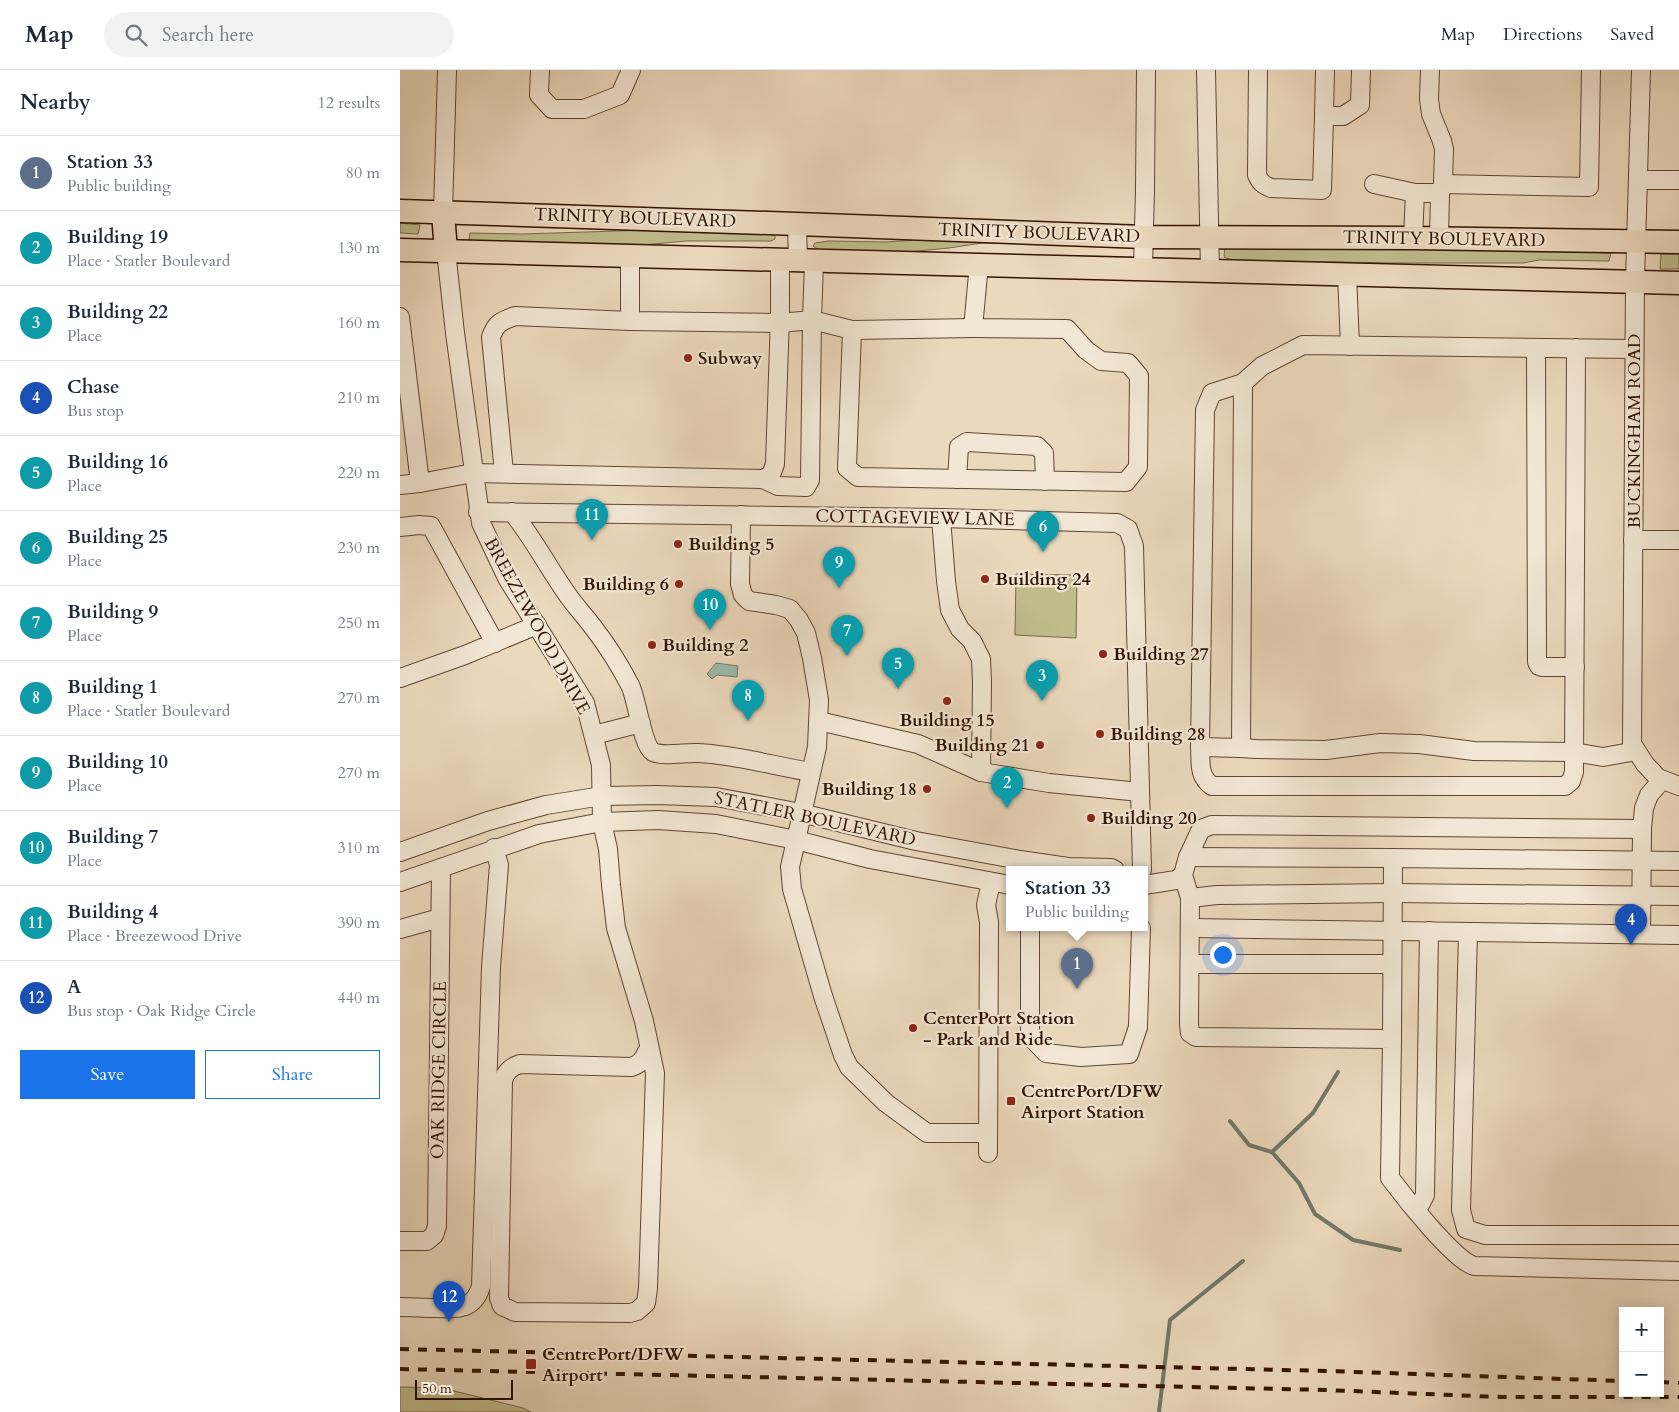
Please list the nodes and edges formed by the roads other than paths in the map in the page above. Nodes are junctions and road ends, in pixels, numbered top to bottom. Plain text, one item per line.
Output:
1 (447, 70) edge
2 (540, 70) edge
3 (631, 70) edge
4 (1146, 70) edge
5 (1206, 70) edge
6 (1258, 70) edge
7 (1325, 70) edge
8 (1361, 70) edge
9 (1430, 70) edge
10 (1591, 70) edge
11 (1641, 70) edge
12 (1324, 116) junction
13 (1638, 180) junction
14 (1679, 180) edge
15 (1374, 184) dead end
16 (1442, 188) junction
17 (1414, 193) junction
18 (400, 212) edge
19 (443, 212) junction
20 (797, 224) junction
21 (1144, 237) junction
22 (1210, 237) junction
23 (1413, 238) junction
24 (1439, 239) junction
25 (1636, 242) junction
26 (1679, 242) edge
27 (400, 250) edge
28 (446, 251) junction
29 (630, 256) junction
30 (797, 261) junction
31 (979, 264) junction
32 (1143, 268) junction
33 (1210, 271) junction
34 (1346, 274) junction
35 (1635, 281) junction
36 (1679, 283) edge
37 (400, 317) edge
38 (812, 320) junction
39 (630, 321) junction
40 (780, 323) junction
41 (973, 328) junction
42 (852, 330) junction
43 (1350, 346) junction
44 (1536, 348) junction
45 (1576, 348) junction
46 (1634, 349) junction
47 (1243, 383) junction
48 (473, 473) junction
49 (504, 473) junction
50 (764, 479) junction
51 (957, 479) junction
52 (1045, 481) junction
53 (420, 482) junction
54 (400, 485) edge
55 (478, 512) junction
56 (512, 512) junction
57 (741, 515) junction
58 (941, 518) junction
59 (400, 527) edge
60 (1633, 540) junction
61 (1679, 540) edge
62 (537, 626) junction
63 (495, 642) junction
64 (1575, 667) junction
65 (400, 678) edge
66 (819, 721) junction
67 (640, 723) junction
68 (594, 735) junction
69 (1200, 747) junction
70 (1242, 748) junction
71 (1636, 751) junction
72 (1574, 752) junction
73 (811, 772) junction
74 (981, 772) junction
75 (1662, 780) junction
76 (1679, 786) edge
77 (1140, 792) junction
78 (602, 796) junction
79 (801, 813) junction
80 (602, 822) junction
81 (1642, 829) junction
82 (796, 840) junction
83 (494, 848) junction
84 (400, 852) edge
85 (1393, 858) junction
86 (1642, 860) junction
87 (1679, 861) edge
88 (1068, 866) edge
89 (1142, 866) edge
90 (1185, 866) junction
91 (441, 868) junction
92 (400, 882) edge
93 (991, 882) junction
94 (1006, 885) edge
95 (1148, 885) edge
96 (1393, 893) junction
97 (1641, 895) junction
98 (1679, 896) edge
99 (1190, 898) junction
100 (440, 918) junction
101 (1191, 928) junction
102 (400, 929) edge
103 (1030, 931) edge
104 (1141, 931) edge
105 (1393, 931) junction
106 (1429, 931) junction
107 (1468, 932) junction
108 (1641, 934) junction
109 (1679, 935) edge
110 (1190, 964) junction
111 (1392, 964) junction
112 (1392, 1039) junction
113 (649, 1048) junction
114 (988, 1134) junction
115 (988, 1153) dead end
116 (1416, 1210) junction
117 (1466, 1228) junction
118 (1679, 1235) edge
119 (400, 1241) edge
120 (1450, 1248) junction
121 (1679, 1271) edge
122 (400, 1307) edge

1 - 19 street
2 - 3 street
4 - 21 street
5 - 22 street
6 - 12 street
7 - 12 street
8 - 12 street
9 - 16 street
10 - 16 street
11 - 13 street, BUCKINGHAM ROAD
13 - 14 street
13 - 25 street, BUCKINGHAM ROAD
15 - 17 street
16 - 17 street
16 - 24 street
17 - 23 street
18 - 19 main road, TRINITY BOULEVARD
19 - 20 main road, TRINITY BOULEVARD
19 - 28 main road
20 - 21 main road, TRINITY BOULEVARD
20 - 30 street
21 - 22 main road, TRINITY BOULEVARD
21 - 32 street
22 - 23 main road, TRINITY BOULEVARD
22 - 33 street
23 - 24 main road, TRINITY BOULEVARD
24 - 25 main road, TRINITY BOULEVARD
25 - 26 main road, TRINITY BOULEVARD
25 - 35 street, BUCKINGHAM ROAD
27 - 28 main road, TRINITY BOULEVARD
28 - 29 main road, TRINITY BOULEVARD
28 - 48 street, BREEZEWOOD DRIVE
29 - 30 main road, TRINITY BOULEVARD
29 - 39 street
30 - 31 main road, TRINITY BOULEVARD
30 - 38 street
30 - 40 street
31 - 32 main road, TRINITY BOULEVARD
31 - 41 street
32 - 33 main road, TRINITY BOULEVARD
33 - 34 main road, TRINITY BOULEVARD
34 - 35 main road, TRINITY BOULEVARD
34 - 43 street
35 - 36 main road, TRINITY BOULEVARD
35 - 46 street, BUCKINGHAM ROAD
37 - 53 street
38 - 40 street
38 - 42 street
38 - 50 street
39 - 40 street
39 - 49 street
40 - 50 street
41 - 42 street
41 - 52 street
42 - 51 street
43 - 44 street
43 - 47 street
44 - 45 street
44 - 64 street
45 - 46 street
45 - 64 street
46 - 60 street, BUCKINGHAM ROAD
47 - 69 street
47 - 70 street
48 - 49 street
48 - 53 street
48 - 55 street, BREEZEWOOD DRIVE
49 - 50 street
51 - 52 street
51 - 52 street
53 - 54 street
55 - 56 street, COTTAGEVIEW LANE
55 - 62 street, BREEZEWOOD DRIVE
56 - 57 street, COTTAGEVIEW LANE
56 - 67 street
57 - 58 street, COTTAGEVIEW LANE
57 - 66 street
58 - 74 street
58 - 77 street, COTTAGEVIEW LANE
59 - 63 street
60 - 61 street
60 - 71 street, BUCKINGHAM ROAD
62 - 63 street
62 - 68 street, BREEZEWOOD DRIVE
63 - 65 street
64 - 72 street
66 - 73 street
66 - 74 street
67 - 68 street
67 - 73 street
68 - 78 street, BREEZEWOOD DRIVE
69 - 70 street
69 - 72 street
70 - 72 street
71 - 72 street
71 - 75 street, BUCKINGHAM ROAD
73 - 79 street
74 - 77 street
75 - 76 street
75 - 81 street
77 - 89 street, COTTAGEVIEW LANE
78 - 79 street, STATLER BOULEVARD
78 - 80 street, BREEZEWOOD DRIVE
78 - 84 street, STATLER BOULEVARD
79 - 82 street
79 - 88 street, STATLER BOULEVARD
80 - 82 street, STATLER BOULEVARD
80 - 83 street, STATLER BOULEVARD
80 - 113 street, BREEZEWOOD DRIVE
81 - 86 street
81 - 90 street
82 - 93 street, STATLER BOULEVARD
82 - 114 street
83 - 91 street, STATLER BOULEVARD
83 - 122 street
85 - 86 street
85 - 90 street
85 - 96 street
86 - 87 street
86 - 97 street
90 - 95 street
90 - 99 street
91 - 92 street, STATLER BOULEVARD
91 - 100 street, OAK RIDGE CIRCLE
93 - 94 street, STATLER BOULEVARD
93 - 114 street
96 - 97 street
96 - 99 street
96 - 105 street
97 - 98 street
97 - 108 street
99 - 101 street
100 - 102 street
100 - 119 street, OAK RIDGE CIRCLE
101 - 105 street
101 - 110 street
103 - 104 street
105 - 106 street
105 - 111 street
106 - 107 street
106 - 116 street
107 - 108 street
107 - 117 street
108 - 109 street
110 - 111 street
110 - 112 street
111 - 112 street
112 - 116 street
113 - 113 street, BREEZEWOOD DRIVE
114 - 115 street
116 - 120 street
117 - 118 street
117 - 120 street
120 - 121 street

